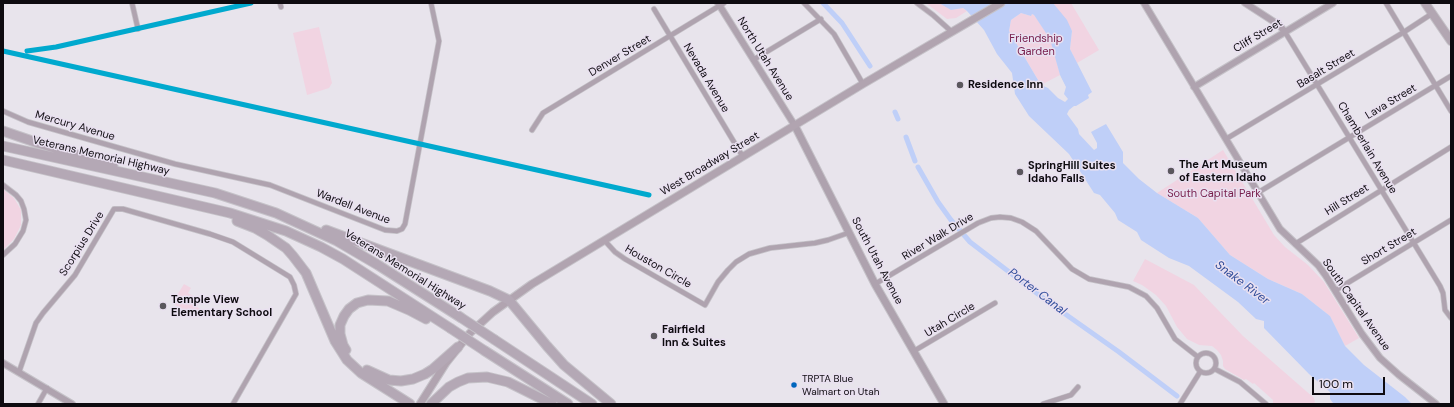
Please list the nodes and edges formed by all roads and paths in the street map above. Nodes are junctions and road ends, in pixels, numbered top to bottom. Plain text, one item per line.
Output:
1 (132, 3) edge
2 (431, 3) edge
3 (804, 3) edge
4 (917, 3) edge
5 (1001, 3) edge
6 (1144, 3) edge
7 (1245, 3) edge
8 (1386, 3) edge
9 (1425, 3) edge
10 (721, 4) edge
11 (1329, 4) edge
12 (654, 9) dead end
13 (1434, 13) junction
14 (821, 19) junction
15 (138, 29) dead end
16 (952, 32) junction
17 (1285, 32) junction
18 (1404, 32) junction
19 (670, 36) junction
20 (1451, 41) edge
21 (753, 60) junction
22 (1451, 76) edge
23 (863, 84) junction
24 (1317, 85) junction
25 (1436, 86) junction
26 (1194, 87) junction
27 (1451, 111) edge
28 (3, 112) edge
29 (795, 126) junction
30 (532, 130) dead end
31 (3, 131) edge
32 (1349, 138) junction
33 (1226, 139) junction
34 (3, 146) edge
35 (1451, 147) edge
36 (144, 155) joint
37 (743, 157) junction
38 (3, 160) edge
39 (3, 185) edge
40 (1380, 190) junction
41 (1258, 192) junction
42 (154, 194) junction
43 (214, 194) junction
44 (276, 212) junction
45 (1451, 220) edge
46 (848, 232) junction
47 (605, 241) junction
48 (1294, 244) junction
49 (1413, 244) junction
50 (3, 255) edge
51 (875, 284) junction
52 (1336, 290) junction
53 (509, 300) junction
54 (995, 304) dead end
55 (1451, 318) edge
56 (449, 329) junction
57 (458, 347) junction
58 (914, 351) junction
59 (1198, 357) junction
60 (3, 363) edge
61 (1215, 368) junction
62 (19, 372) junction
63 (1200, 372) junction
64 (1078, 387) dead end
65 (47, 388) junction
66 (38, 404) edge
67 (72, 404) edge
68 (233, 404) edge
69 (410, 404) edge
70 (420, 404) edge
71 (431, 404) edge
72 (552, 404) edge
73 (568, 404) edge
74 (592, 404) edge
75 (612, 404) edge
76 (944, 404) edge
77 (1043, 404) edge
78 (1180, 404) edge
79 (1266, 404) edge
80 (1436, 404) edge

1 - 15 street
2 - 36 street, Wardell Avenue
3 - 14 street
4 - 16 street
5 - 16 main road, West Broadway Street
6 - 26 street, South Capital Avenue
7 - 17 street, Chamberlain Avenue
8 - 18 street
9 - 13 highway
10 - 19 street, Denver Street
10 - 21 street, North Utah Avenue
11 - 17 street, Cliff Street
12 - 19 street, Nevada Avenue
13 - 18 street, Basalt Street
13 - 20 highway
14 - 21 street
14 - 23 street
16 - 23 main road, West Broadway Street
17 - 24 street, Chamberlain Avenue
17 - 26 street, Cliff Street
18 - 24 street, Basalt Street
18 - 25 street
19 - 30 street, Denver Street
19 - 37 street, Nevada Avenue
21 - 29 street, North Utah Avenue
22 - 25 street, Lava Street
23 - 29 main road, West Broadway Street
24 - 32 street, Chamberlain Avenue
24 - 33 street, Basalt Street
25 - 27 street
25 - 32 street, Lava Street
26 - 33 street, South Capital Avenue
28 - 36 street, Mercury Avenue
29 - 37 main road, West Broadway Street
29 - 46 main road, South Utah Avenue
31 - 43 highway
32 - 40 street, Chamberlain Avenue
32 - 41 street, Lava Street
33 - 41 street, South Capital Avenue
34 - 43 highway, Veterans Memorial Highway
35 - 40 street, Hill Street
37 - 47 main road, West Broadway Street
38 - 42 highway
39 - 50 street
40 - 48 street, Hill Street
40 - 49 street, Chamberlain Avenue
41 - 48 street, South Capital Avenue
42 - 56 highway
42 - 69 highway
43 - 44 highway, Veterans Memorial Highway
44 - 53 highway
44 - 74 highway, Veterans Memorial Highway, bridge
45 - 49 street, Short Street
46 - 47 street, Houston Circle
46 - 51 main road, South Utah Avenue
47 - 53 main road, West Broadway Street
48 - 52 street, South Capital Avenue
49 - 52 street, Short Street
49 - 55 street, Chamberlain Avenue
51 - 58 main road, South Utah Avenue
51 - 59 street, River Walk Drive
52 - 80 street, South Capital Avenue
53 - 57 main road, West Broadway Street
53 - 75 highway
54 - 58 street, Utah Circle
56 - 57 highway
56 - 73 highway, bridge
57 - 70 main road, West Broadway Street
58 - 76 main road, South Utah Avenue
59 - 61 street
59 - 63 street
60 - 62 street
61 - 63 street
61 - 79 street
62 - 65 street
62 - 68 street, Scorpius Drive
63 - 78 street
64 - 77 street
65 - 66 street
65 - 67 street
71 - 72 highway

